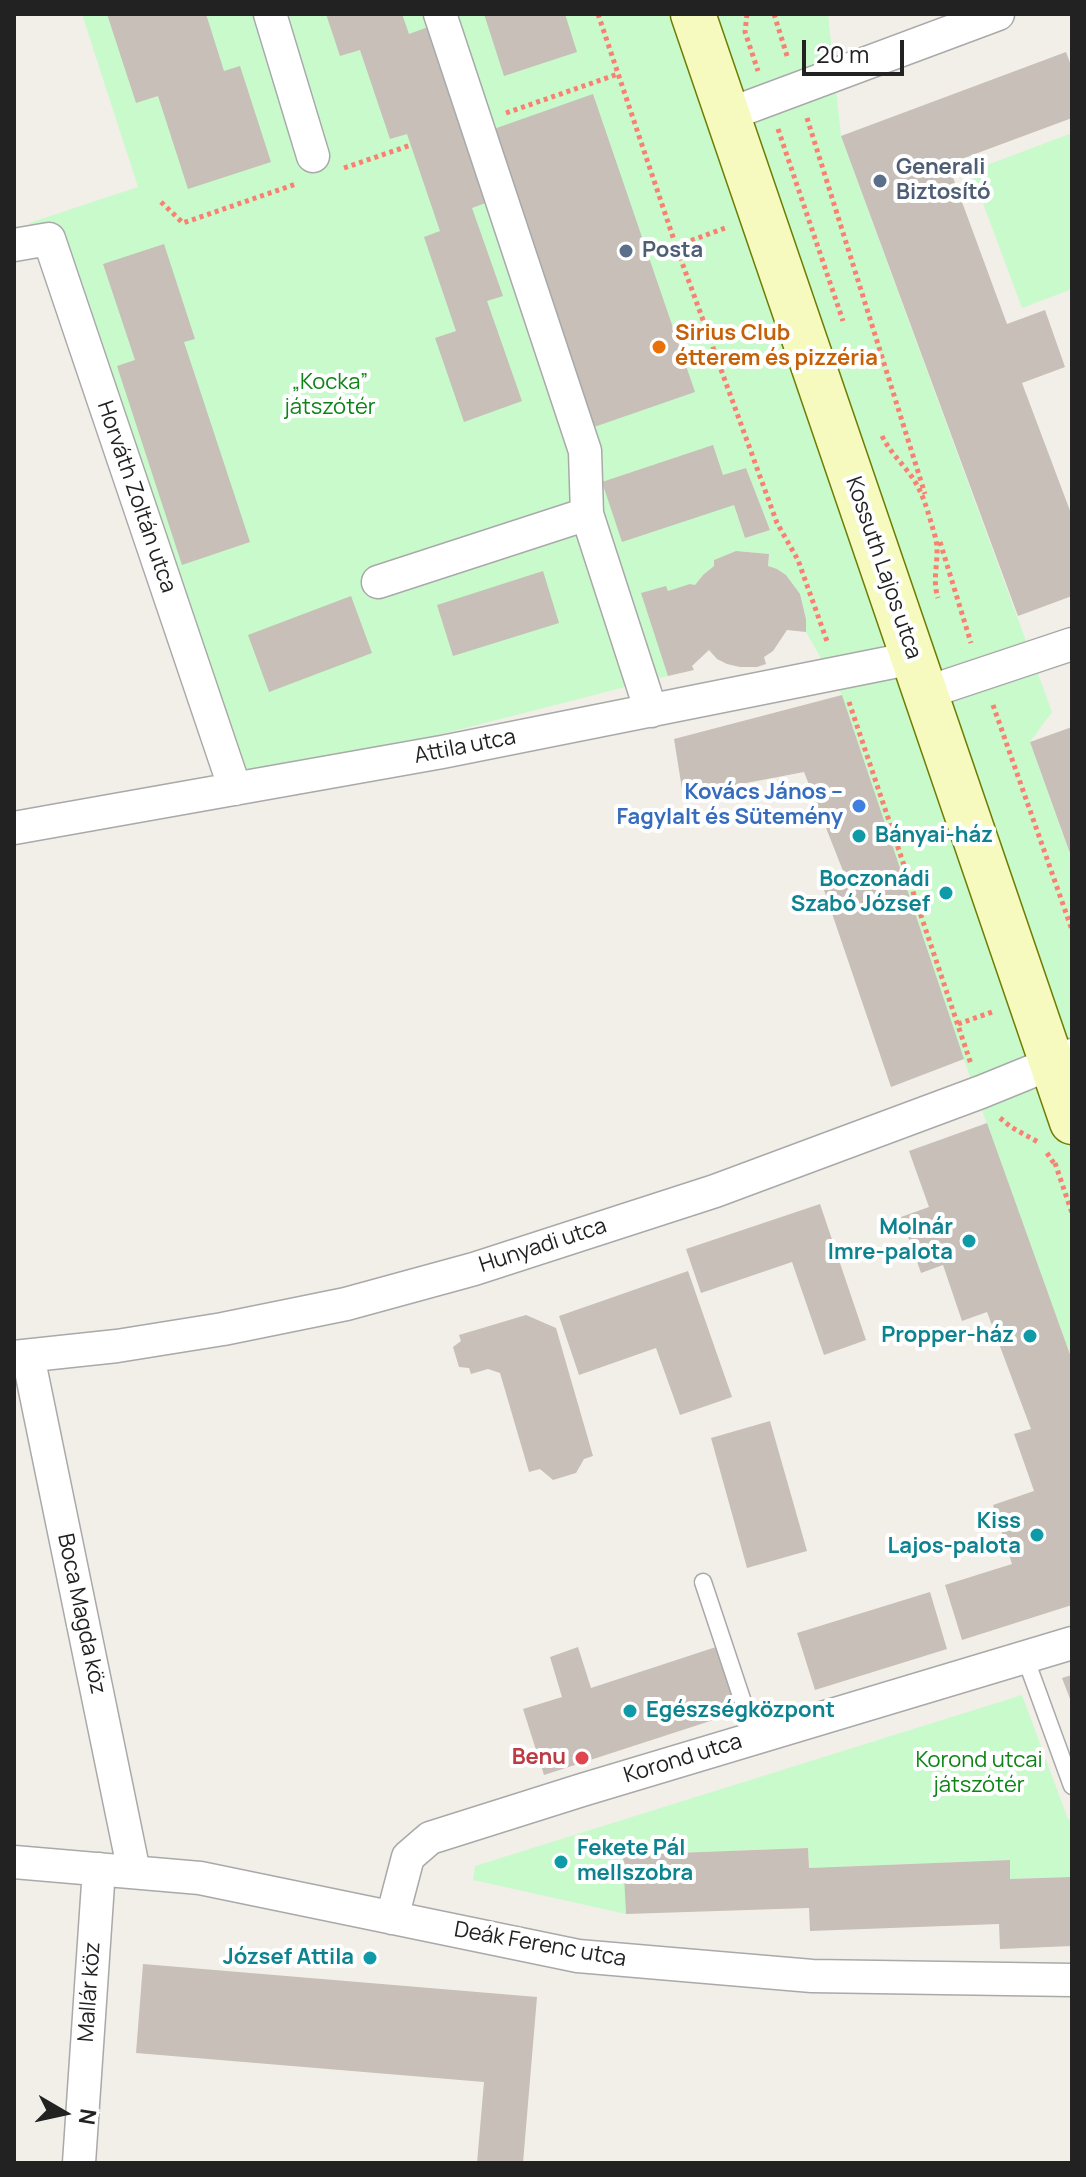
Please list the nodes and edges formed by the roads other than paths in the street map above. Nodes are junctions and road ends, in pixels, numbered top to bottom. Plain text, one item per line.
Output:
1 (270, 14) edge
2 (440, 14) edge
3 (693, 14) edge
4 (998, 14) edge
5 (727, 115) junction
6 (316, 170) road end
7 (14, 245) edge
8 (587, 514) junction
9 (378, 582) dead end
10 (1072, 644) edge
11 (919, 675) junction
12 (651, 711) junction
13 (235, 789) junction
14 (14, 828) edge
15 (1062, 1060) edge
16 (1072, 1122) edge
17 (21, 1356) edge
18 (703, 1582) dead end
19 (1072, 1643) edge
20 (1025, 1657) junction
21 (755, 1738) junction
22 (1072, 1786) edge
23 (14, 1862) edge
24 (99, 1869) junction
25 (134, 1872) junction
26 (392, 1918) junction
27 (1072, 1980) edge
28 (79, 2163) edge

1 - 6 street
2 - 8 street
3 - 5 street, Kossuth Lajos utca
4 - 5 street
5 - 11 street, Kossuth Lajos utca
7 - 13 street, Horváth Zoltán utca
8 - 9 street
8 - 12 street
10 - 11 street, Attila utca
11 - 12 street, Attila utca
11 - 15 street, Kossuth Lajos utca
12 - 13 street, Attila utca
13 - 14 street, Attila utca
15 - 16 street, Kossuth Lajos utca
15 - 17 street, Hunyadi utca
17 - 25 street, Boca Magda köz
18 - 21 lane
19 - 20 street, Korond utca
20 - 21 street, Korond utca
20 - 22 lane
21 - 26 street, Korond utca
23 - 24 street, Deák Ferenc utca
24 - 25 street, Deák Ferenc utca
24 - 28 street, Mallár köz
25 - 26 street, Deák Ferenc utca
26 - 27 street, Deák Ferenc utca

